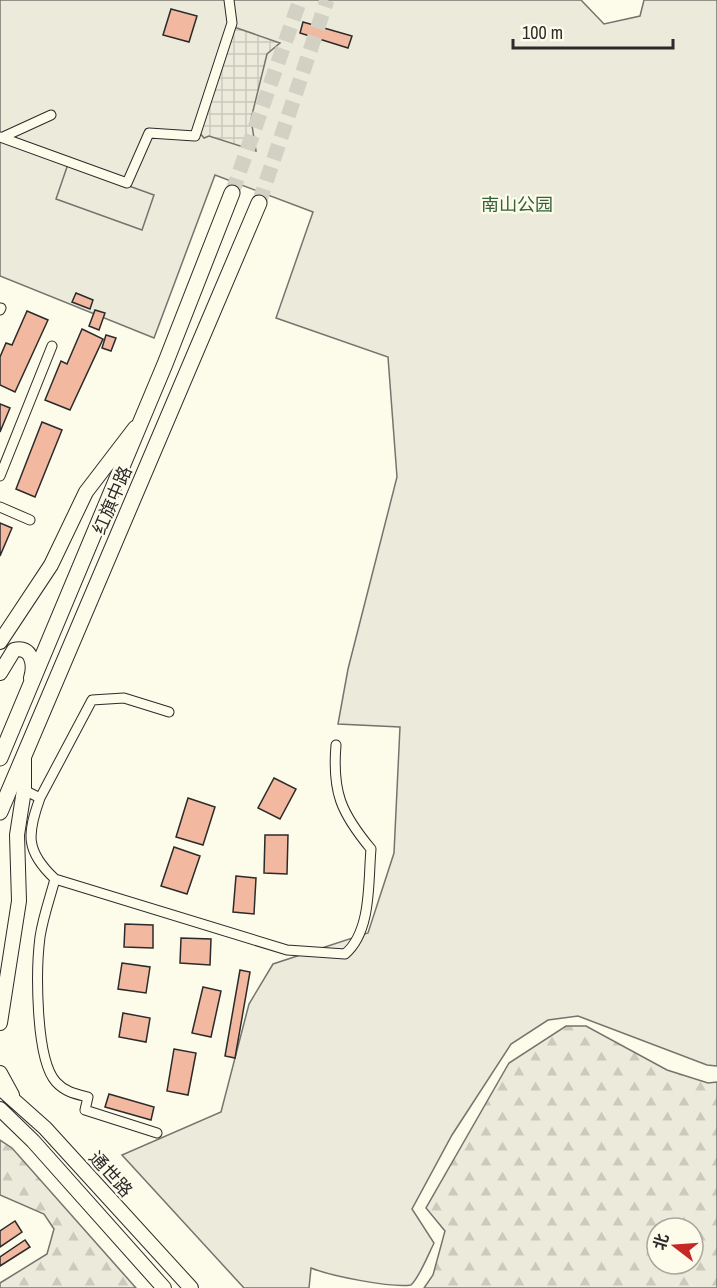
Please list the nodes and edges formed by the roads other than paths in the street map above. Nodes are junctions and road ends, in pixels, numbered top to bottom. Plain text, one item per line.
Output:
1 (229, 0) edge
2 (51, 115) dead end
3 (2, 137) edge
4 (232, 193) tunnel mouth
5 (259, 203) tunnel mouth
6 (52, 346) dead end
7 (140, 422) junction
8 (0, 476) edge
9 (0, 507) edge
10 (30, 520) dead end
11 (0, 642) edge
12 (0, 674) edge
13 (169, 712) dead end
14 (20, 716) junction
15 (336, 745) dead end
16 (0, 758) edge
17 (24, 759) junction
18 (24, 790) junction
19 (40, 798) junction
20 (0, 812) edge
21 (55, 879) junction
22 (0, 1023) edge
23 (0, 1072) edge
24 (0, 1088) edge
25 (13, 1097) junction
26 (0, 1109) edge
27 (0, 1125) edge
28 (157, 1133) dead end
29 (33, 1141) junction
30 (164, 1288) edge
31 (191, 1288) edge

1 - 3 street
2 - 3 street
4 - 7 main road, 红旗中路
5 - 17 main road, 红旗中路
6 - 8 street
7 - 11 main road
7 - 14 main road, 红旗中路
9 - 10 street
12 - 14 main road
13 - 19 street
14 - 16 main road, 红旗中路
15 - 21 street
17 - 18 main road
17 - 20 main road, 红旗中路
18 - 19 street
18 - 22 main road
19 - 21 street
21 - 28 street
23 - 25 main road
24 - 25 main road, 通世路
25 - 31 main road, 通世路
26 - 29 main road, 通世路
27 - 29 main road
29 - 30 main road, 通世路

